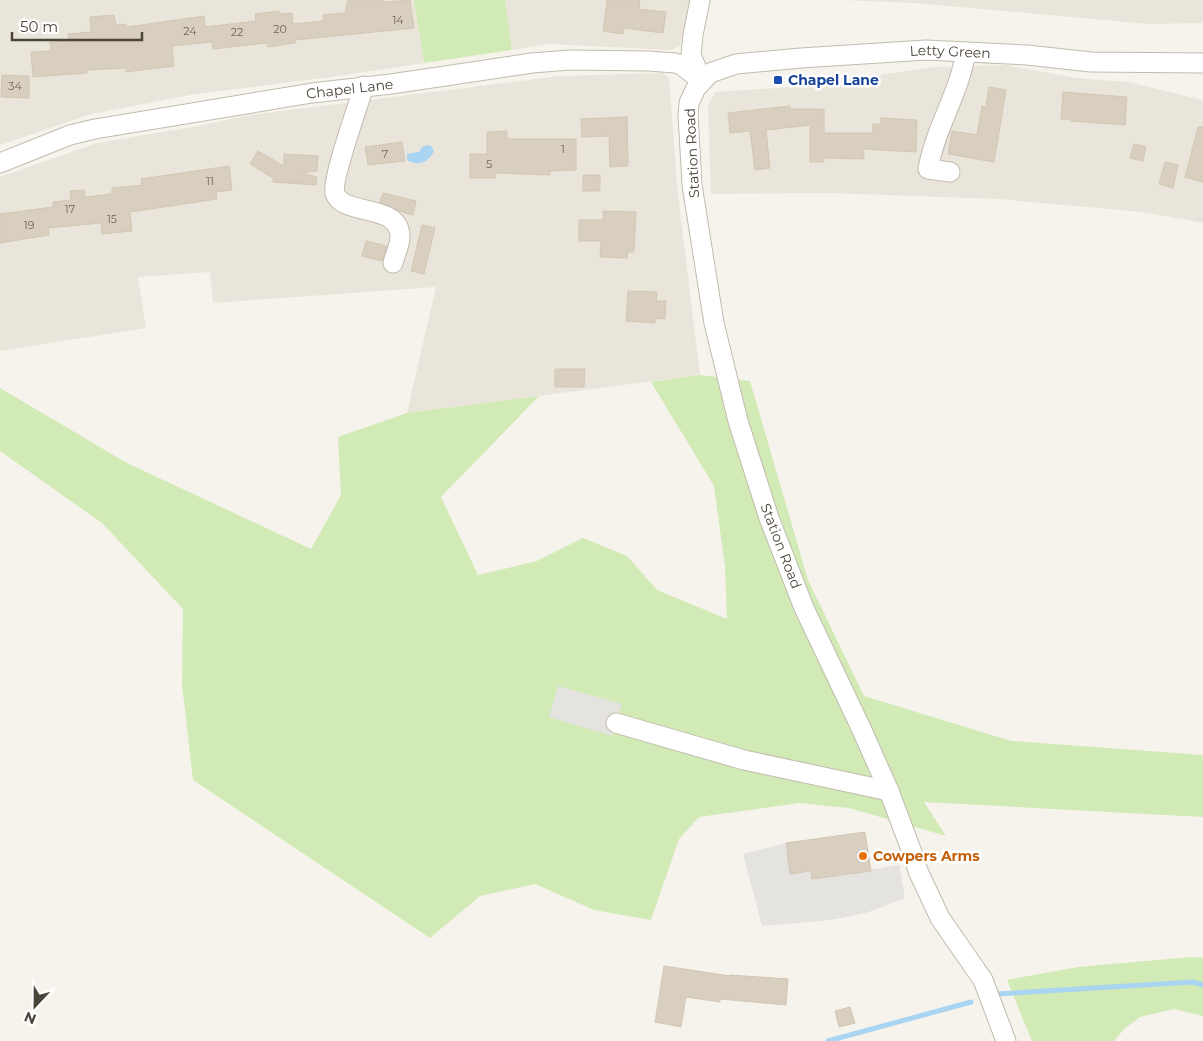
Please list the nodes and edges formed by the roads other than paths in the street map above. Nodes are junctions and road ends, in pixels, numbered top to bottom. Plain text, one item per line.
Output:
1 (700, 0) edge
2 (966, 52) junction
3 (1203, 63) edge
4 (702, 80) junction
5 (364, 86) junction
6 (0, 163) edge
7 (950, 172) dead end
8 (393, 263) dead end
9 (616, 723) dead end
10 (888, 791) junction
11 (1006, 1041) edge

1 - 4 street
2 - 3 street, Letty Green
2 - 4 street, Letty Green
2 - 7 street
4 - 5 street, Chapel Lane
4 - 10 street, Station Road
5 - 6 street, Chapel Lane
5 - 8 street
9 - 10 street
10 - 11 street, Station Road

